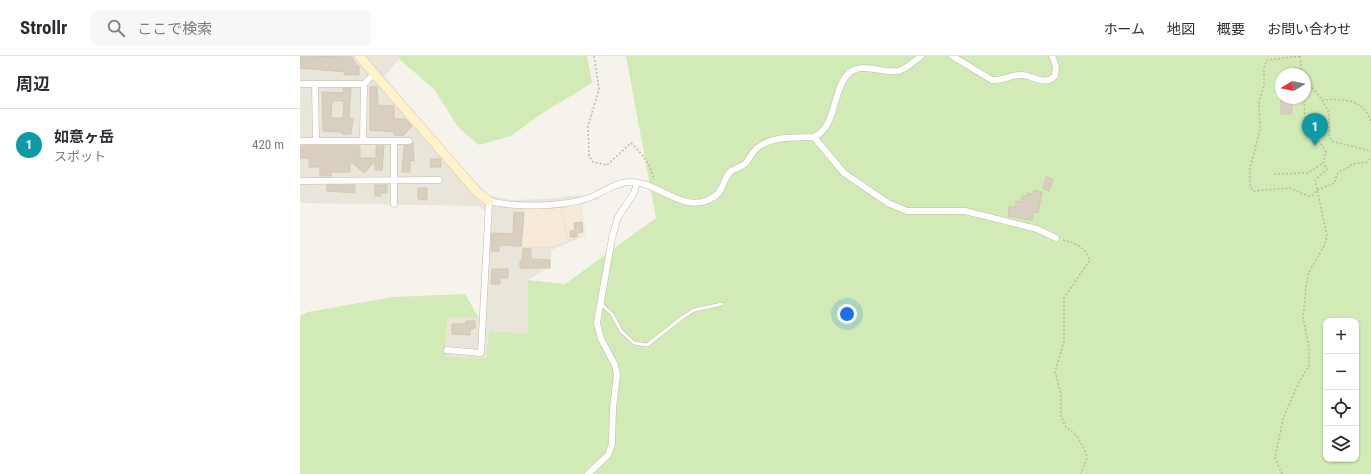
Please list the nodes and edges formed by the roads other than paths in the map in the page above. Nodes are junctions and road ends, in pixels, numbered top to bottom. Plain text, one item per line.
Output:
1 (359, 56) edge
2 (921, 56) edge
3 (952, 56) edge
4 (1052, 56) edge
5 (374, 74) junction
6 (300, 84) edge
7 (315, 84) junction
8 (364, 84) junction
9 (814, 137) junction
10 (300, 141) edge
11 (316, 141) junction
12 (363, 141) junction
13 (394, 141) junction
14 (409, 141) dead end
15 (394, 180) junction
16 (439, 180) dead end
17 (300, 181) edge
18 (637, 182) junction
19 (489, 202) junction
20 (394, 204) dead end
21 (1056, 238) road end
22 (600, 303) junction
23 (722, 304) dead end
24 (447, 350) dead end
25 (588, 474) edge

1 - 5 street
2 - 9 street
3 - 4 street
5 - 8 street
5 - 19 street
6 - 7 street
7 - 8 street
7 - 11 street
8 - 12 street
9 - 18 street
9 - 21 street
10 - 11 street
11 - 12 street
12 - 13 street
13 - 14 street
13 - 15 street
15 - 16 street
15 - 17 street
15 - 20 street
18 - 19 street
18 - 22 street
19 - 24 street
22 - 23 lane
22 - 25 street

